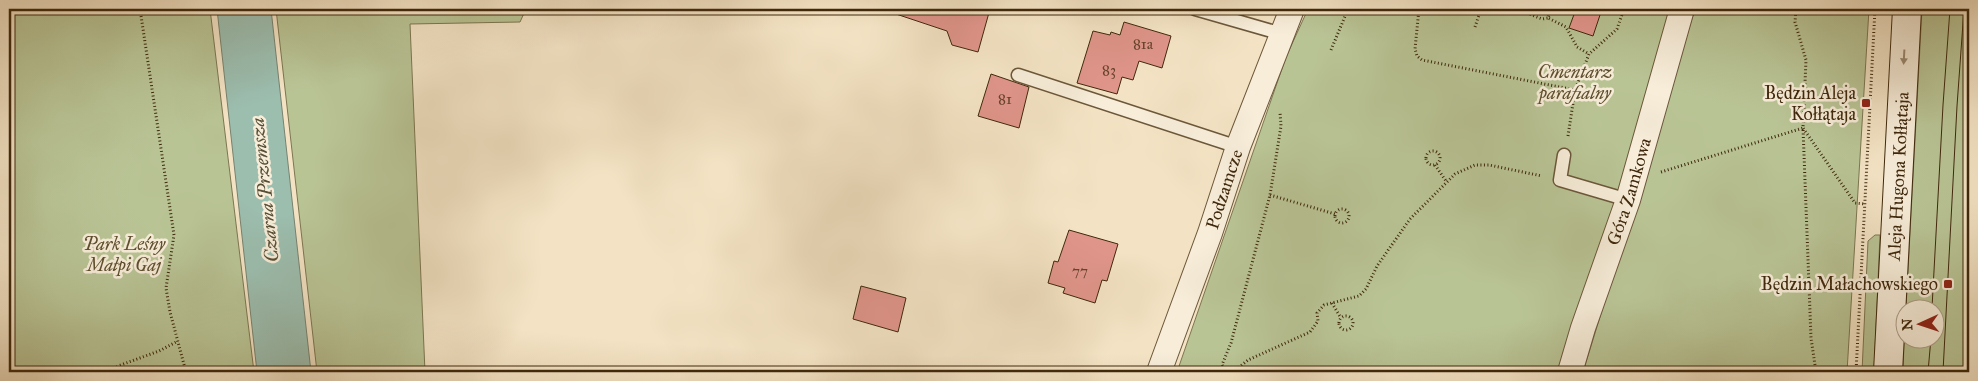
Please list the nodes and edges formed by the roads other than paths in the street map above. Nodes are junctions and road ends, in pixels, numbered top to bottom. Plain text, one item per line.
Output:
1 (1195, 9) edge
2 (1292, 9) edge
3 (1682, 9) edge
4 (1907, 9) edge
5 (1282, 34) junction
6 (1018, 75) dead end
7 (1238, 146) junction
8 (1564, 155) road end
9 (1628, 200) junction
10 (1159, 372) edge
11 (1570, 372) edge
12 (1888, 372) edge

1 - 5 lane
2 - 5 street, Podzamcze
3 - 9 street, Góra Zamkowa
4 -> 12 main road, Aleja Hugona Kołłątaja
5 - 7 street, Podzamcze
6 - 7 lane
7 - 10 street, Podzamcze
8 - 9 lane
9 - 11 street, Góra Zamkowa

